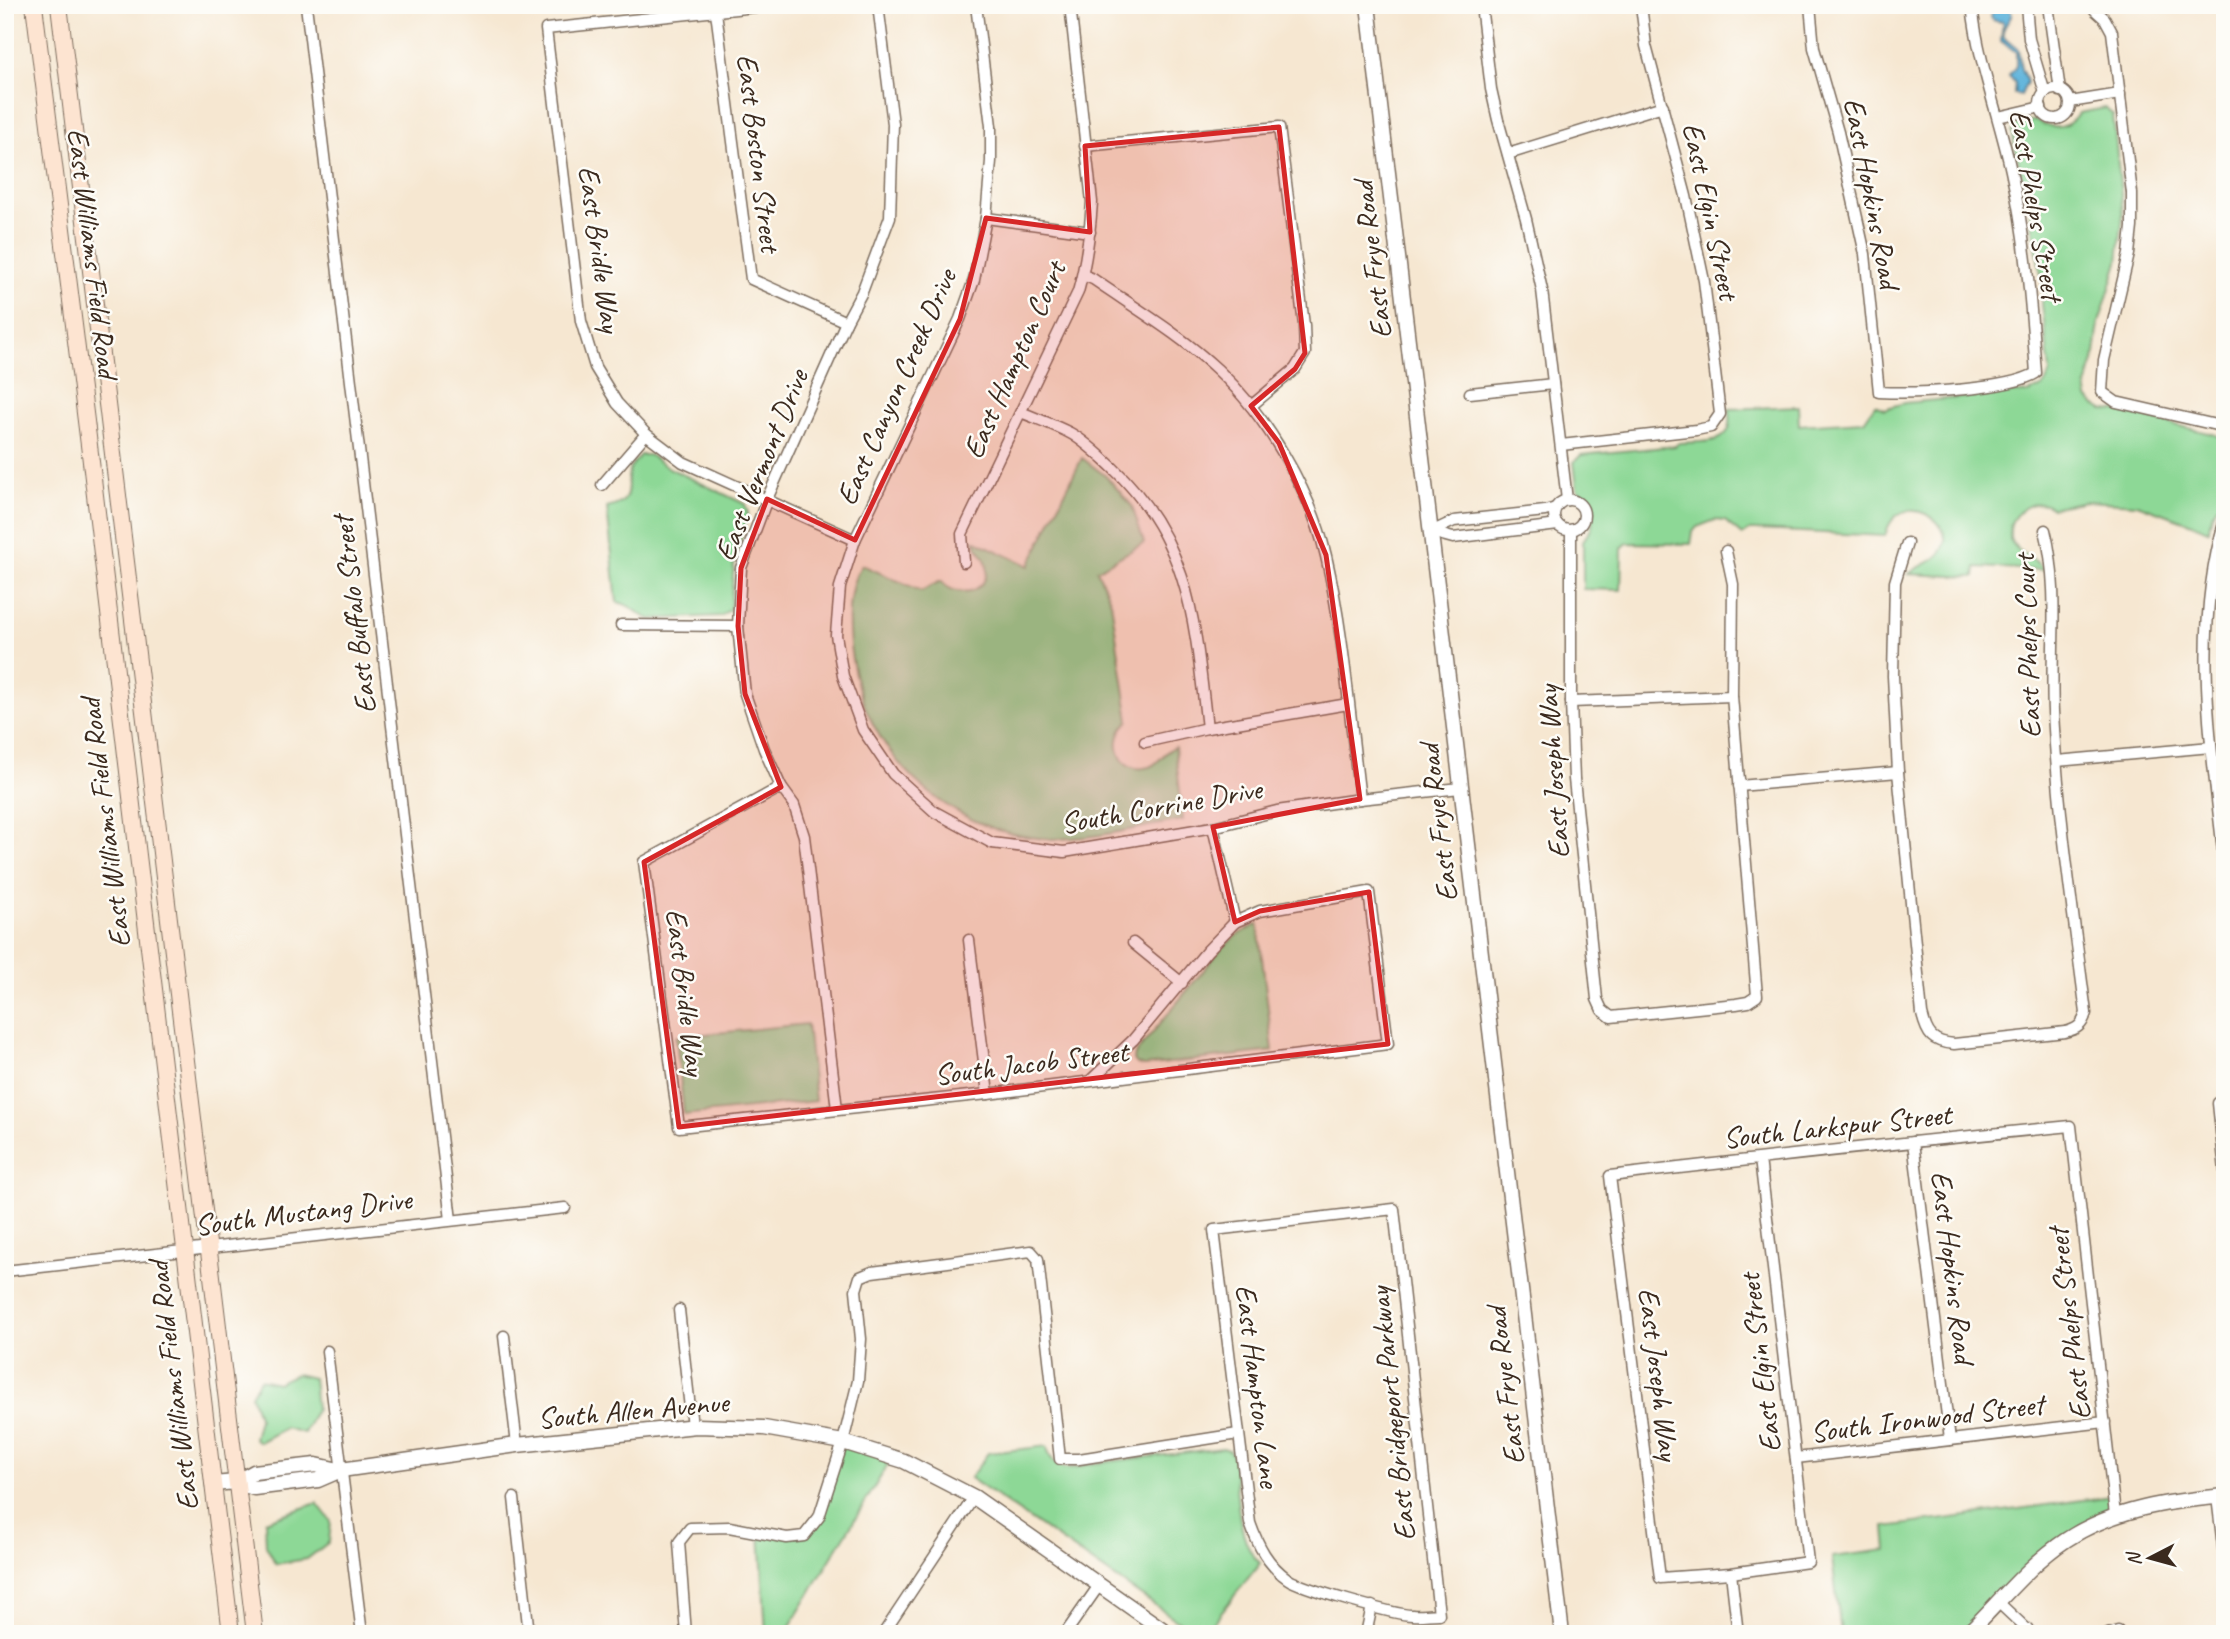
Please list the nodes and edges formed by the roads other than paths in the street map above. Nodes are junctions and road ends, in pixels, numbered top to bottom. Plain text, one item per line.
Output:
1 (34, 5) edge
2 (59, 5) edge
3 (306, 5) edge
4 (774, 5) edge
5 (878, 5) edge
6 (976, 5) edge
7 (1070, 5) edge
8 (1368, 5) edge
9 (1481, 5) edge
10 (1641, 5) edge
11 (1810, 5) edge
12 (1972, 5) edge
13 (2026, 5) edge
14 (2048, 5) edge
15 (2095, 10) dead end
16 (716, 12) junction
17 (2060, 90) junction
18 (2045, 93) junction
19 (2120, 94) junction
20 (2070, 102) junction
21 (1663, 107) junction
22 (2041, 107) junction
23 (1998, 117) junction
24 (1086, 146) junction
25 (1508, 154) junction
26 (986, 218) junction
27 (1090, 232) junction
28 (1083, 275) junction
29 (846, 322) junction
30 (2035, 373) joint
31 (1553, 384) junction
32 (1470, 393) dead end
33 (1251, 406) junction
34 (1021, 412) junction
35 (2225, 424) edge
36 (646, 434) junction
37 (1561, 445) junction
38 (602, 485) dead end
39 (767, 499) junction
40 (1567, 500) junction
41 (1556, 508) junction
42 (2225, 520) edge
43 (1558, 525) junction
44 (1571, 530) junction
45 (2045, 530) dead end
46 (1431, 532) junction
47 (855, 540) junction
48 (1907, 543) dead end
49 (1726, 551) dead end
50 (964, 562) dead end
51 (621, 625) dead end
52 (738, 625) junction
53 (1732, 696) junction
54 (1571, 702) junction
55 (1348, 704) junction
56 (1207, 728) junction
57 (1144, 742) dead end
58 (2211, 747) junction
59 (2057, 761) junction
60 (1898, 772) junction
61 (893, 774) joint
62 (1739, 786) junction
63 (781, 787) junction
64 (1460, 788) junction
65 (1360, 799) junction
66 (1213, 827) junction
67 (2225, 870) edge
68 (1235, 922) junction
69 (969, 940) dead end
70 (1133, 943) dead end
71 (1182, 983) junction
72 (1090, 1080) junction
73 (988, 1094) junction
74 (2221, 1102) edge
75 (837, 1110) junction
76 (2071, 1126) joint
77 (679, 1127) joint
78 (1913, 1142) junction
79 (1760, 1159) junction
80 (2225, 1171) edge
81 (1610, 1176) joint
82 (565, 1208) dead end
83 (1394, 1209) joint
84 (451, 1220) junction
85 (208, 1247) junction
86 (184, 1250) junction
87 (5, 1271) edge
88 (680, 1310) dead end
89 (504, 1336) dead end
90 (327, 1351) dead end
91 (2105, 1422) junction
92 (692, 1426) junction
93 (1238, 1434) junction
94 (1950, 1440) junction
95 (843, 1442) junction
96 (517, 1445) junction
97 (1796, 1458) junction
98 (341, 1470) junction
99 (236, 1482) junction
100 (213, 1484) junction
101 (974, 1497) junction
102 (2221, 1497) edge
103 (514, 1499) dead end
104 (2115, 1515) junction
105 (2225, 1563) edge
106 (1731, 1573) junction
107 (1100, 1584) junction
108 (1999, 1603) junction
109 (1372, 1606) junction
110 (230, 1634) edge
111 (255, 1634) edge
112 (362, 1634) edge
113 (529, 1634) edge
114 (686, 1634) edge
115 (883, 1634) edge
116 (1065, 1634) edge
117 (1169, 1634) edge
118 (1366, 1634) edge
119 (1562, 1634) edge
120 (1738, 1634) edge
121 (1964, 1634) edge
122 (2032, 1634) edge

1 - 86 main road, East Williams Field Road
2 - 85 main road, East Williams Field Road
3 - 84 street, East Buffalo Street
4 - 16 street
5 - 29 street, East Vermont Drive
6 - 26 street, East Canyon Creek Drive
7 - 24 street, East Hampton Court
8 - 46 street, East Frye Road
9 - 25 street, East Joseph Way
10 - 21 street, East Elgin Street
11 - 30 street, East Hopkins Road
12 - 23 street, East Phelps Street
13 - 18 street
14 - 17 street
15 - 19 street
16 - 29 street, East Boston Street
16 - 36 street, East Bridle Way
17 - 18 street
17 - 20 street
18 - 22 street
19 - 20 street
19 - 35 street
20 - 22 street
21 - 25 street
21 - 37 street, East Elgin Street
22 - 23 street
23 - 30 street, East Phelps Street
24 - 27 street, East Hampton Court
24 - 33 street
25 - 31 street, East Joseph Way
26 - 27 street
26 - 47 street, East Canyon Creek Drive
27 - 28 street, East Hampton Court
28 - 33 street
28 - 34 street, East Hampton Court
29 - 39 street, East Vermont Drive
31 - 32 street
31 - 37 street, East Joseph Way
33 - 55 street
34 - 50 street, East Hampton Court
34 - 56 street
36 - 38 street
36 - 39 street, East Bridle Way
37 - 40 street, East Joseph Way
39 - 47 street, East Bridle Way
39 - 52 street, East Vermont Drive
40 - 41 street
40 - 44 street, East Joseph Way
41 - 43 street
41 - 46 street
42 - 58 street
43 - 44 street
43 - 46 street
44 - 54 street, East Joseph Way
45 - 59 street, East Phelps Court
46 - 64 street, East Frye Road
47 - 61 street, East Canyon Creek Drive
48 - 60 street
49 - 53 street
51 - 52 street
52 - 63 street, East Vermont Drive
53 - 54 street
53 - 62 street
54 - 62 street, East Joseph Way
55 - 56 street
55 - 65 street
56 - 57 street
58 - 59 street
58 - 67 street
59 - 60 street
60 - 62 street
61 - 66 street, South Corrine Drive
63 - 75 street, East Vermont Drive
63 - 77 street, East Bridle Way
64 - 65 street, South Corrine Drive
64 - 119 street, East Frye Road
65 - 66 street, South Corrine Drive
66 - 68 street
68 - 71 street
68 - 72 street, South Jacob Street
69 - 73 street
70 - 71 street
71 - 72 street
72 - 73 street, South Jacob Street
73 - 75 street, South Jacob Street
74 - 80 street
75 - 77 street, South Jacob Street
76 - 78 street, South Larkspur Street
76 - 91 street, East Phelps Street
78 - 79 street, South Larkspur Street
78 - 94 street, East Hopkins Road
79 - 81 street, South Larkspur Street
79 - 97 street, East Elgin Street
81 - 106 street, East Joseph Way
82 - 84 street, South Mustang Drive
83 - 93 street, East Hampton Lane
83 - 109 street, East Bridgeport Parkway
84 - 85 street, South Mustang Drive
85 - 86 street, South Mustang Drive
85 - 99 main road, East Williams Field Road
86 - 87 street, South Mustang Drive
86 - 100 main road, East Williams Field Road
88 - 92 street
89 - 96 street
90 - 98 street
91 - 94 street, South Ironwood Street
91 - 104 street, East Phelps Street
92 - 95 street, South Allen Avenue
92 - 96 street, South Allen Avenue
93 - 95 street
93 - 109 street, East Hampton Lane
94 - 97 street, South Ironwood Street
95 - 101 street, South Allen Avenue
95 - 114 street
96 - 98 street, South Allen Avenue
97 - 106 street, East Elgin Street
98 - 99 street, South Allen Avenue
98 - 112 street
99 - 100 street, South Allen Avenue
99 - 111 main road, East Williams Field Road
100 - 110 main road, East Williams Field Road
101 - 107 street, South Allen Avenue
101 - 115 street
102 - 104 street
102 - 105 street
103 - 113 street
104 - 108 street
106 - 120 street
107 - 116 street
107 - 117 street, South Allen Avenue
108 - 121 street
108 - 122 street
109 - 118 street

